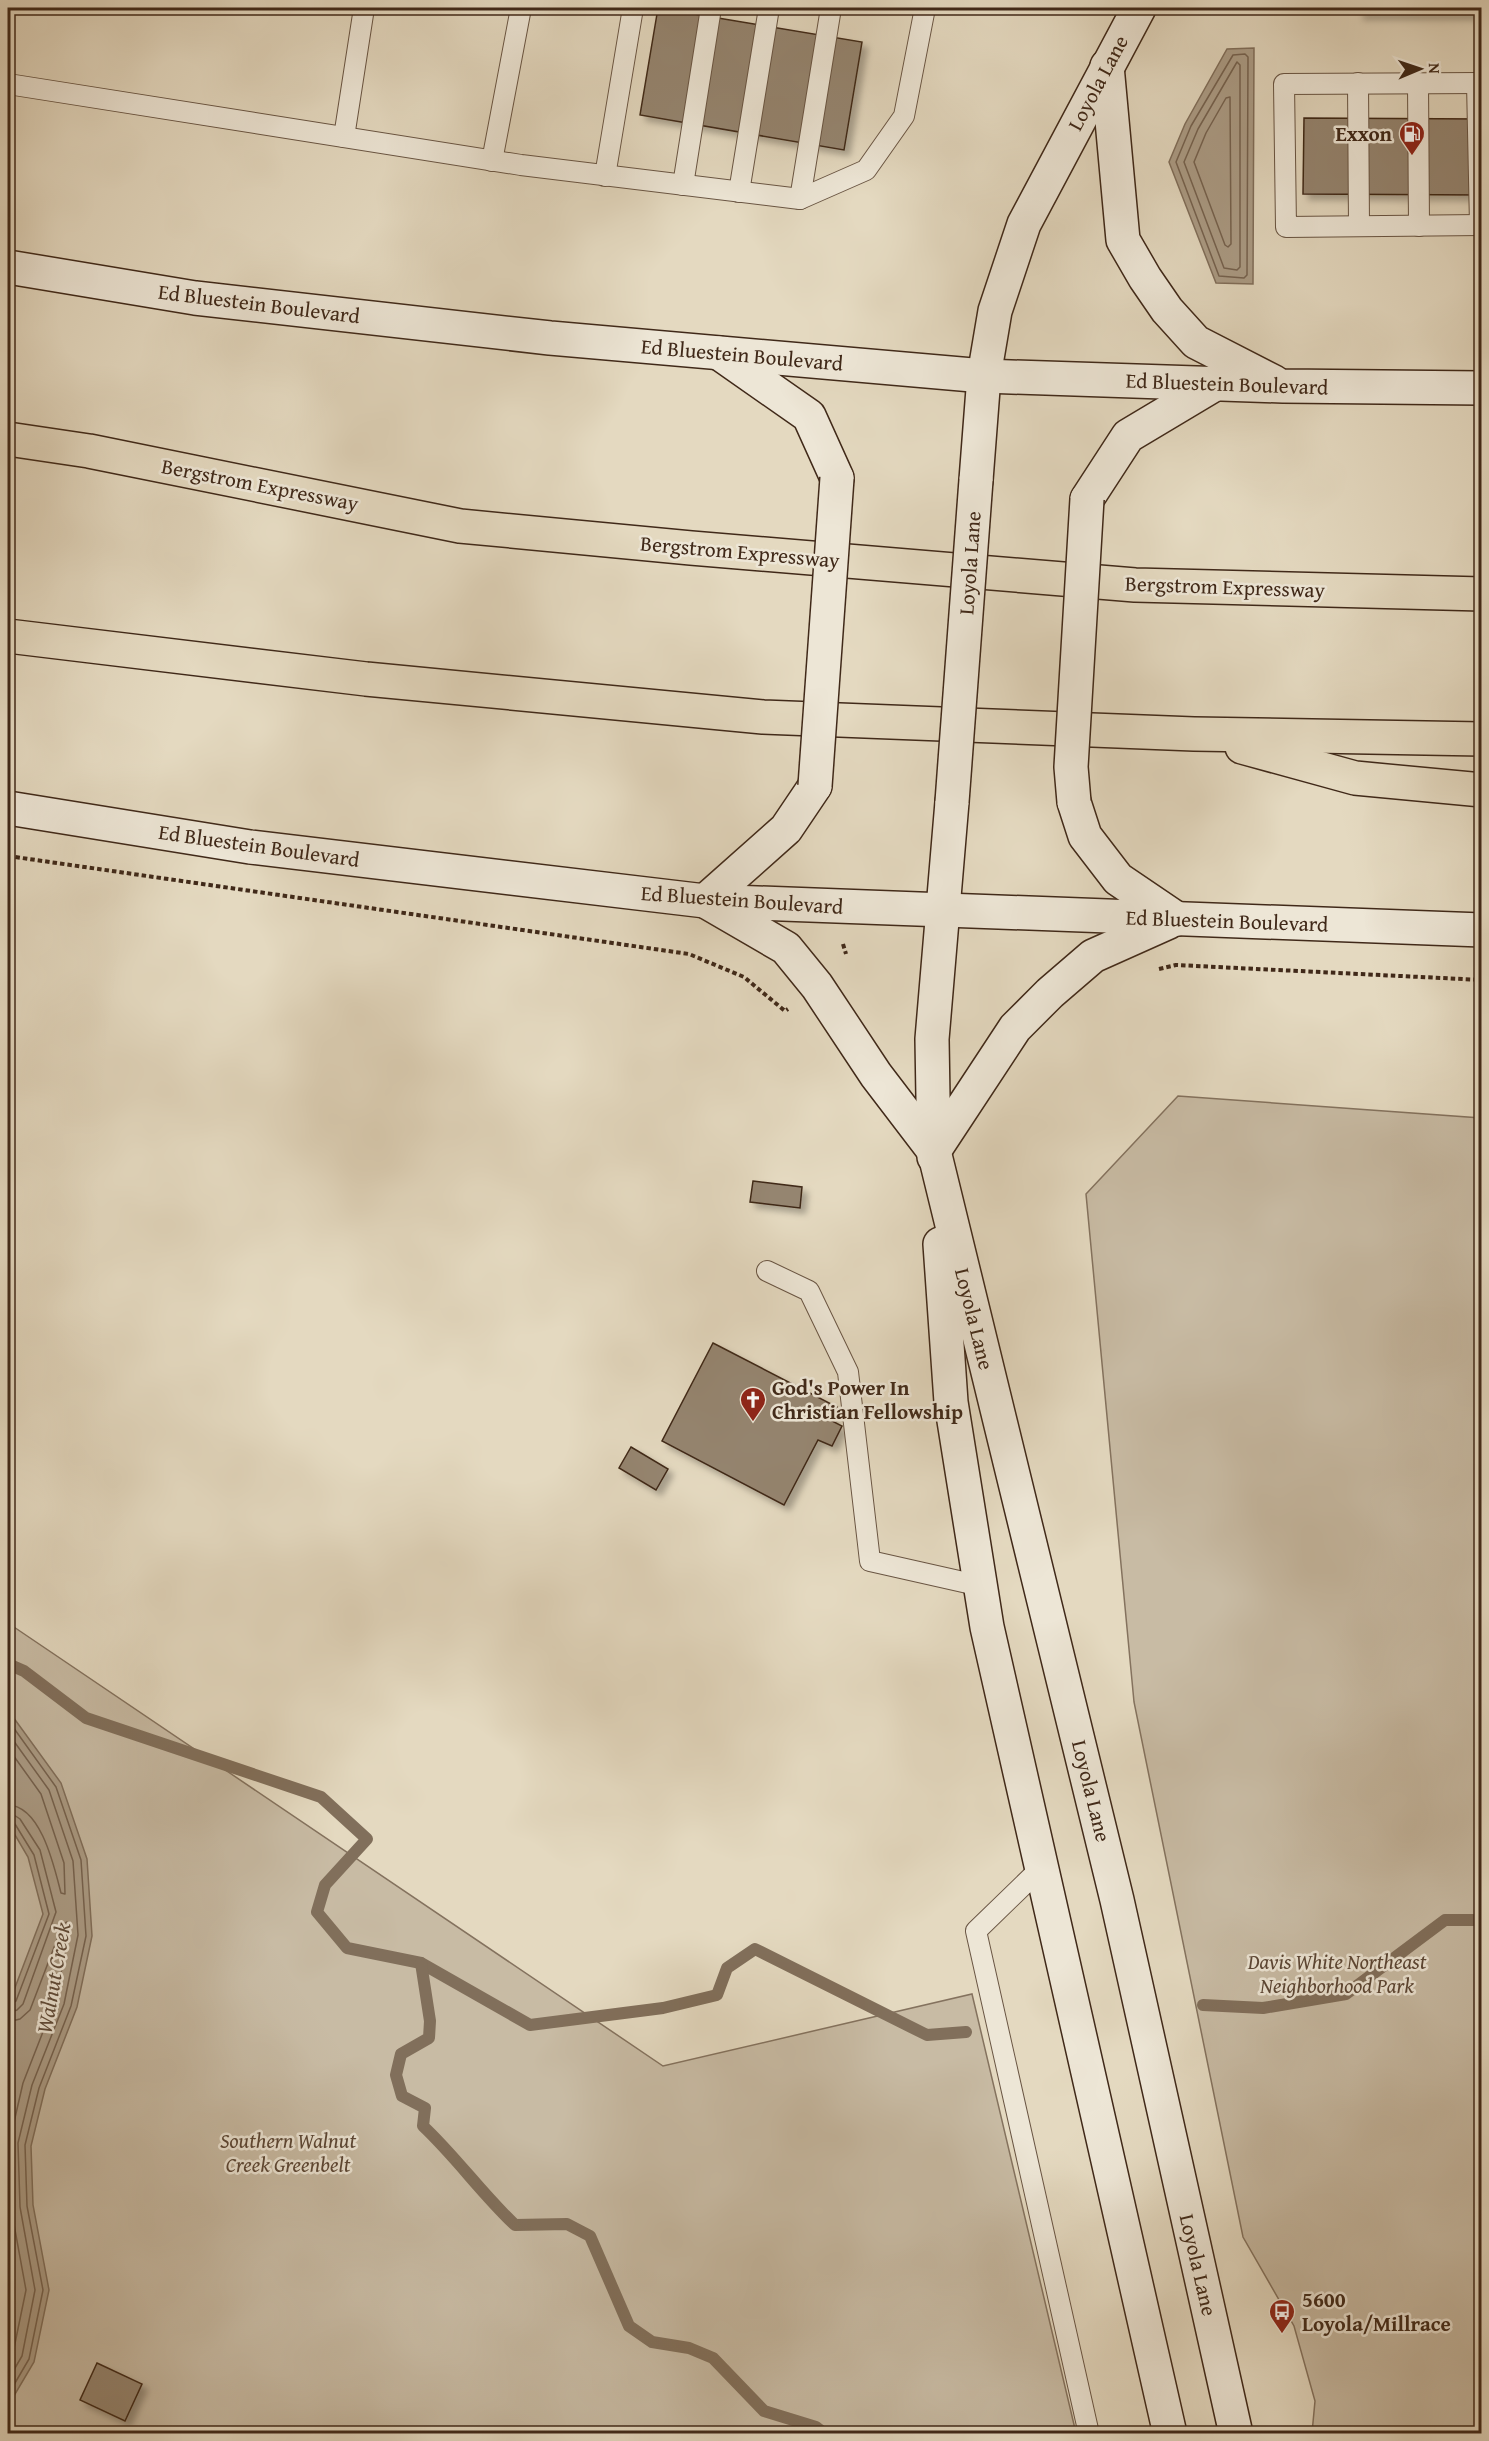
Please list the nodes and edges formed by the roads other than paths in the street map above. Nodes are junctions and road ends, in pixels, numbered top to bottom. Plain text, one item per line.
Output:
1 (364, 8) edge
2 (521, 8) edge
3 (633, 8) edge
4 (711, 8) edge
5 (769, 8) edge
6 (831, 8) edge
7 (925, 8) edge
8 (1139, 8) edge
9 (1107, 66) junction
10 (1358, 83) junction
11 (1418, 83) junction
12 (1479, 83) edge
13 (8, 84) edge
14 (344, 137) junction
15 (492, 161) junction
16 (605, 176) junction
17 (683, 185) junction
18 (739, 192) junction
19 (800, 200) junction
20 (1481, 225) edge
21 (1359, 226) junction
22 (1419, 226) junction
23 (8, 267) edge
24 (719, 353) junction
25 (984, 376) junction
26 (1215, 384) junction
27 (1283, 386) junction
28 (1482, 388) edge
29 (8, 421) edge
30 (8, 439) edge
31 (89, 451) junction
32 (1482, 594) edge
33 (8, 636) edge
34 (1194, 734) junction
35 (1482, 740) edge
36 (1482, 790) edge
37 (8, 808) edge
38 (705, 902) junction
39 (944, 910) junction
40 (1177, 919) junction
41 (1482, 930) edge
42 (934, 1151) junction
43 (766, 1271) dead end
44 (981, 1586) junction
45 (1043, 1866) junction
46 (1089, 2433) edge
47 (1170, 2433) edge
48 (1236, 2433) edge

1 - 14 lane
2 - 15 lane
3 - 16 lane
4 - 17 lane
5 - 18 lane
6 - 19 lane
7 - 19 lane
8 - 9 main road, Loyola Lane
9 - 25 main road, Loyola Lane
9 - 27 main road
10 - 11 lane
10 - 21 lane
10 - 21 lane
11 - 12 lane
11 - 22 lane
12 - 20 lane
13 - 14 lane
14 - 15 lane
15 - 16 lane
16 - 17 lane
17 - 18 lane
18 - 19 lane
20 - 22 lane
21 - 22 lane
23 - 24 main road, Ed Bluestein Boulevard
24 - 25 main road, Ed Bluestein Boulevard
24 - 38 main road, bridge
25 - 26 main road, Ed Bluestein Boulevard
25 - 39 main road, Loyola Lane, bridge
26 - 27 main road, Ed Bluestein Boulevard
26 - 40 main road, bridge
27 - 28 main road, Ed Bluestein Boulevard
29 - 31 highway
30 - 31 highway, Bergstrom Expressway
31 - 32 highway, Bergstrom Expressway
33 - 34 highway
34 - 35 highway
34 - 36 highway
37 - 38 main road, Ed Bluestein Boulevard
38 - 39 main road, Ed Bluestein Boulevard
38 - 42 main road
39 - 40 main road, Ed Bluestein Boulevard
39 - 42 main road, Loyola Lane
40 - 41 main road, Ed Bluestein Boulevard
40 - 42 main road
42 - 44 main road, Loyola Lane
42 - 48 main road, Loyola Lane
43 - 44 lane
44 - 45 main road, Loyola Lane
45 - 46 lane
45 - 47 main road, Loyola Lane

